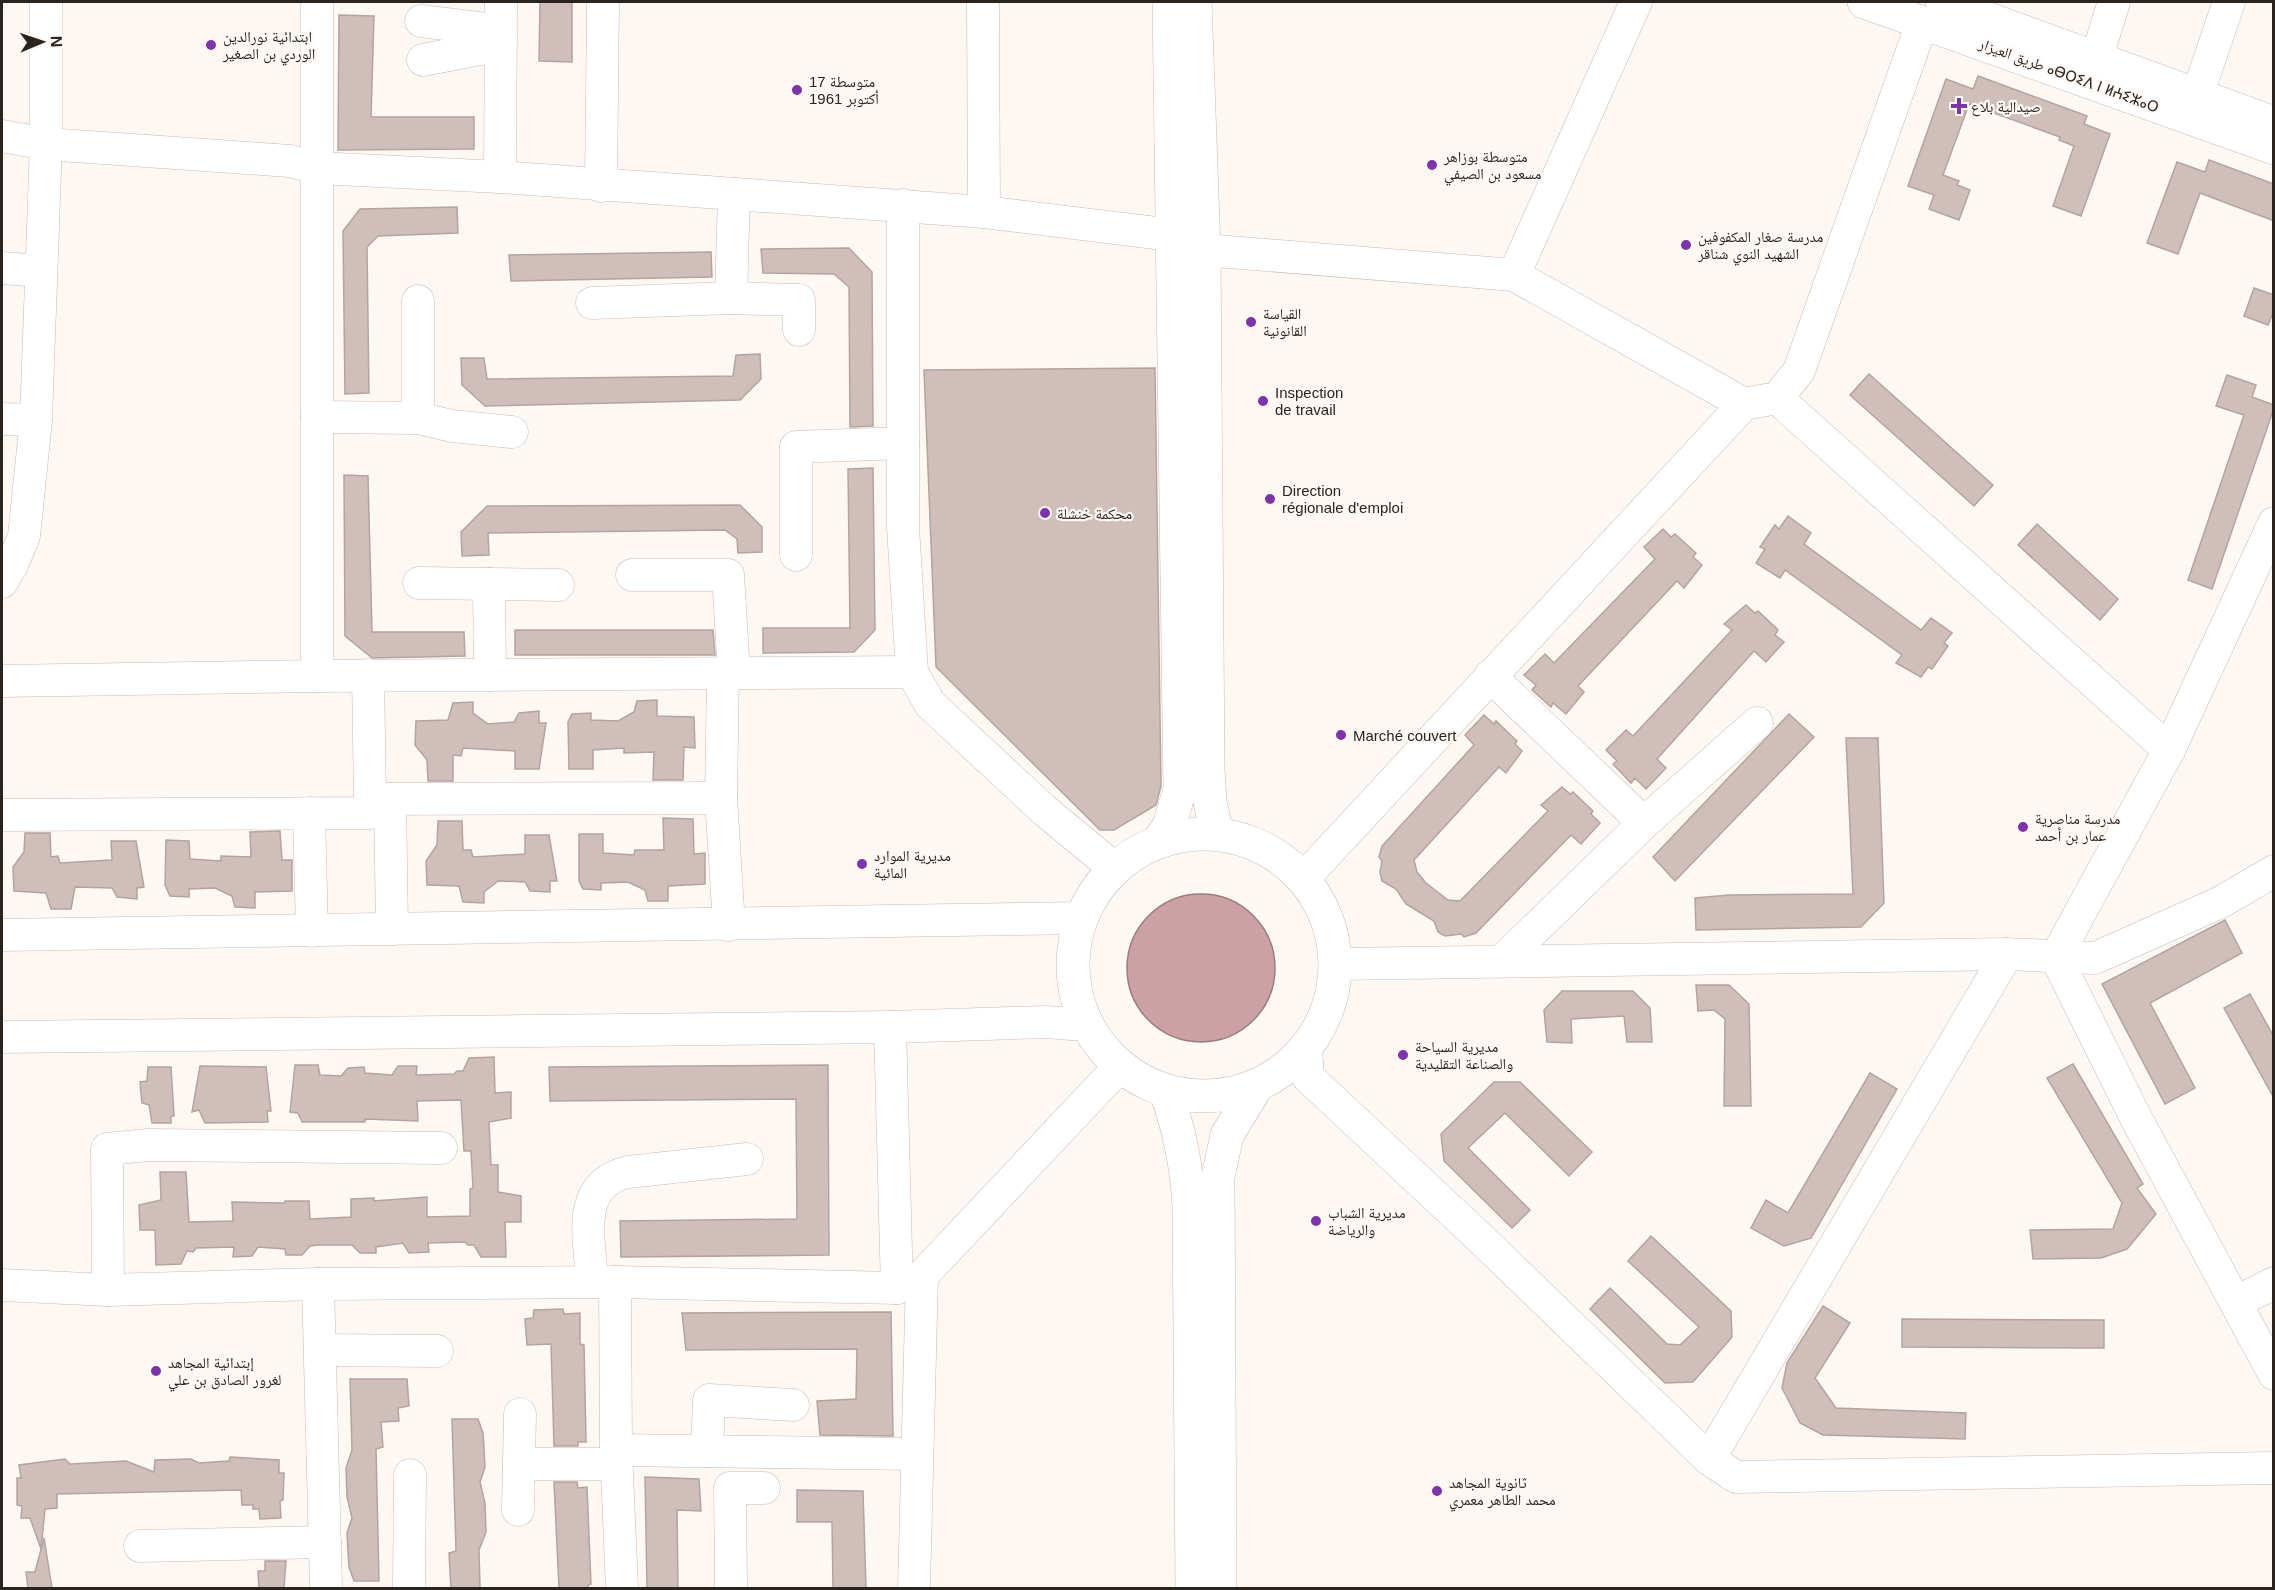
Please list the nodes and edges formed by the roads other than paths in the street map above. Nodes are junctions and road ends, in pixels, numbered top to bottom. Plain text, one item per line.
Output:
1 (46, 2) edge
2 (318, 2) edge
3 (501, 2) edge
4 (603, 2) edge
5 (983, 2) edge
6 (1170, 2) edge
7 (1195, 2) edge
8 (1636, 2) edge
9 (1864, 2) edge
10 (2114, 2) edge
11 (2229, 2) edge
12 (1932, 12) edge
13 (421, 21) dead end
14 (493, 39) junction
15 (423, 60) dead end
16 (2092, 70) junction
17 (2197, 96) junction
18 (2263, 132) edge
19 (2, 136) edge
20 (46, 144) junction
21 (317, 168) junction
22 (500, 177) junction
23 (601, 186) junction
24 (734, 194) junction
25 (903, 205) junction
26 (984, 212) junction
27 (1172, 235) junction
28 (1203, 250) junction
29 (2, 268) edge
30 (40, 271) junction
31 (1514, 275) junction
32 (731, 298) junction
33 (418, 301) dead end
34 (592, 303) dead end
35 (799, 330) dead end
36 (1777, 398) junction
37 (1744, 404) junction
38 (317, 417) junction
39 (418, 418) junction
40 (2, 419) edge
41 (36, 420) junction
42 (512, 432) dead end
43 (903, 443) junction
44 (2272, 538) edge
45 (796, 555) dead end
46 (5, 570) edge
47 (632, 575) dead end
48 (419, 583) dead end
49 (489, 584) junction
50 (558, 585) dead end
51 (912, 672) junction
52 (728, 673) junction
53 (368, 675) junction
54 (490, 675) junction
55 (317, 676) junction
56 (1490, 676) junction
57 (2, 681) edge
58 (1757, 723) dead end
59 (2169, 750) junction
60 (721, 798) junction
61 (380, 806) junction
62 (309, 813) junction
63 (2, 815) edge
64 (1644, 824) junction
65 (1217, 834) junction
66 (1159, 840) junction
67 (1114, 868) junction
68 (2274, 871) edge
69 (1303, 879) junction
70 (1080, 918) junction
71 (729, 924) junction
72 (392, 929) junction
73 (312, 931) junction
74 (2, 935) edge
75 (2007, 954) junction
76 (2056, 957) junction
77 (1502, 960) junction
78 (1335, 964) junction
79 (1086, 1025) junction
80 (890, 1027) junction
81 (2, 1037) edge
82 (1305, 1048) junction
83 (1119, 1067) junction
84 (1257, 1086) junction
85 (1166, 1092) junction
86 (441, 1148) dead end
87 (747, 1159) dead end
88 (604, 1282) junction
89 (909, 1282) junction
90 (2274, 1282) edge
91 (318, 1284) junction
92 (2, 1285) edge
93 (108, 1290) junction
94 (2236, 1302) junction
95 (320, 1350) junction
96 (437, 1351) dead end
97 (2274, 1374) edge
98 (793, 1405) dead end
99 (520, 1414) dead end
100 (707, 1451) junction
101 (916, 1454) junction
102 (616, 1457) junction
103 (1708, 1459) junction
104 (519, 1464) junction
105 (2274, 1468) edge
106 (410, 1475) dead end
107 (764, 1488) dead end
108 (518, 1510) dead end
109 (325, 1542) junction
110 (140, 1546) dead end
111 (326, 1588) edge
112 (409, 1588) edge
113 (622, 1588) edge
114 (731, 1588) edge
115 (915, 1588) edge
116 (1192, 1588) edge
117 (1220, 1588) edge

1 - 20 street
2 - 21 street
3 - 14 street
4 - 23 street
5 - 26 street
6 - 27 main road
7 - 28 main road
8 - 31 street
9 - 12 main road, طريق العيزار ⴰⴱⵔⵉⴷ ⵏ ⵍⵄⵉⵣⴰⵔ
10 - 16 street
11 - 17 street
12 - 16 main road, طريق العيزار ⴰⴱⵔⵉⴷ ⵏ ⵍⵄⵉⵣⴰⵔ
12 - 36 street
13 - 14 street
14 - 15 street
14 - 22 street
16 - 17 main road, طريق العيزار ⴰⴱⵔⵉⴷ ⵏ ⵍⵄⵉⵣⴰⵔ
16 - 18 main road, طريق العيزار ⴰⴱⵔⵉⴷ ⵏ ⵍⵄⵉⵣⴰⵔ
17 - 18 main road, طريق العيزار ⴰⴱⵔⵉⴷ ⵏ ⵍⵄⵉⵣⴰⵔ
19 - 20 street
20 - 21 street
20 - 30 street
21 - 22 street
21 - 38 street
22 - 23 street
23 - 24 street
24 - 25 street
24 - 32 street
25 - 26 street
25 - 43 street
26 - 27 street
27 - 28 street
27 - 66 main road
28 - 31 street
28 - 65 main road
29 - 30 street
30 - 41 street
31 - 37 street
32 - 34 street
32 - 35 street
33 - 39 street
36 - 37 street
36 - 59 street
37 - 56 street
38 - 39 street
38 - 55 street
39 - 42 street
40 - 41 street
41 - 46 street
43 - 45 street
43 - 51 street
44 - 59 street
47 - 52 street
48 - 49 street
49 - 50 street
49 - 54 street
51 - 52 street
51 - 67 street
52 - 54 street
52 - 60 street
53 - 54 street
53 - 55 street
53 - 61 street
55 - 57 street
56 - 64 street
56 - 69 street
58 - 64 street
59 - 76 street
60 - 61 street
60 - 71 street
61 - 62 street
61 - 72 street
62 - 63 street
62 - 73 street
64 - 77 street
65 - 66 main road
65 - 69 main road
66 - 67 main road
67 - 70 main road
68 - 76 street
69 - 78 main road
70 - 71 street
70 - 79 main road
71 - 72 street
72 - 73 street
73 - 74 street
75 - 76 street
75 - 77 street
75 - 103 street
76 - 94 street
77 - 78 street
78 - 82 main road
79 - 80 street
79 - 83 main road
80 - 81 street
80 - 89 street
82 - 84 main road
82 - 103 street
83 - 85 main road
83 - 89 street
84 - 85 main road
84 - 117 main road
85 - 116 main road
86 - 93 street
87 - 88 street
88 - 89 street
88 - 91 street
88 - 102 street
89 - 101 street
90 - 94 street
91 - 93 street
91 - 95 street
92 - 93 street
94 - 97 street
95 - 96 street
95 - 109 street
98 - 100 street
99 - 104 street
100 - 101 street
100 - 102 street
101 - 115 street
102 - 104 street
102 - 113 street
103 - 105 street
104 - 108 street
106 - 112 street
107 - 114 street
109 - 110 street
109 - 111 street

